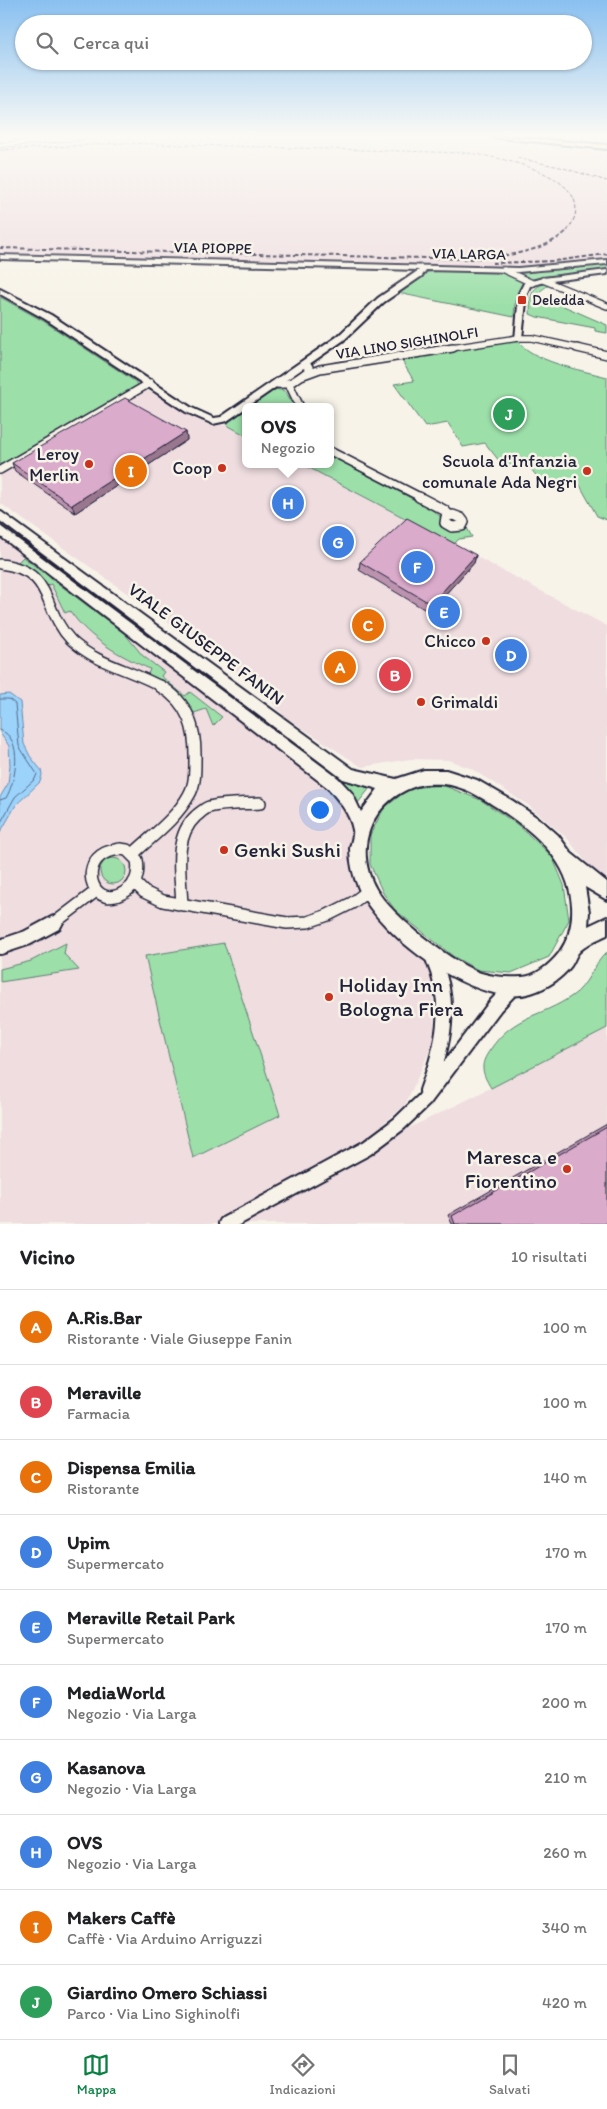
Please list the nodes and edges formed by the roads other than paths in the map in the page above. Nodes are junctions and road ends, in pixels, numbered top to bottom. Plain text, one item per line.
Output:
1 (0, 257) edge
2 (607, 262) edge
3 (425, 267) junction
4 (504, 270) junction
5 (607, 272) edge
6 (543, 280) junction
7 (532, 283) junction
8 (0, 291) edge
9 (607, 306) edge
10 (518, 338) junction
11 (607, 355) edge
12 (305, 365) junction
13 (301, 376) junction
14 (150, 383) junction
15 (277, 384) junction
16 (289, 384) junction
17 (248, 403) edge
18 (298, 403) edge
19 (242, 407) edge
20 (334, 453) edge
21 (0, 470) edge
22 (0, 515) edge
23 (449, 515) dead end
24 (0, 530) edge
25 (0, 564) edge
26 (397, 786) junction
27 (260, 803) dead end
28 (361, 830) junction
29 (133, 854) junction
30 (562, 854) junction
31 (134, 882) junction
32 (368, 891) junction
33 (96, 892) junction
34 (607, 892) edge
35 (182, 905) junction
36 (607, 926) edge
37 (574, 944) junction
38 (0, 947) edge
39 (430, 952) junction
40 (513, 987) junction
41 (424, 1100) junction
42 (226, 1224) edge

1 - 3 street, VIA PIOPPE
2 - 4 street, VIA LARGA
3 - 4 street, VIA LARGA
3 - 12 street, VIA LARGA
4 - 7 street
5 - 6 street
6 - 7 street
6 - 9 street
7 - 10 street
8 - 14 street
10 - 11 street, VIA LINO SIGHINOLFI
10 - 13 street, VIA LINO SIGHINOLFI
12 - 13 street
12 - 15 street, VIA LARGA
13 - 16 street
14 - 19 street, VIA LARGA
14 - 21 street
15 - 16 street
15 - 17 street, VIA LARGA
16 - 18 street
20 - 23 street
22 - 26 street, VIALE GIUSEPPE FANIN
24 - 28 street, VIALE GIUSEPPE FANIN
25 - 29 street
26 - 28 street
26 - 30 street
27 - 35 street
28 - 32 street
29 - 31 street
29 - 33 street
30 - 34 street
30 - 37 street
31 - 33 street
31 - 35 street
32 - 35 street
32 - 39 street
33 - 38 street
36 - 37 street
37 - 40 street
39 - 40 street
39 - 41 street
40 - 41 street
41 - 42 street

